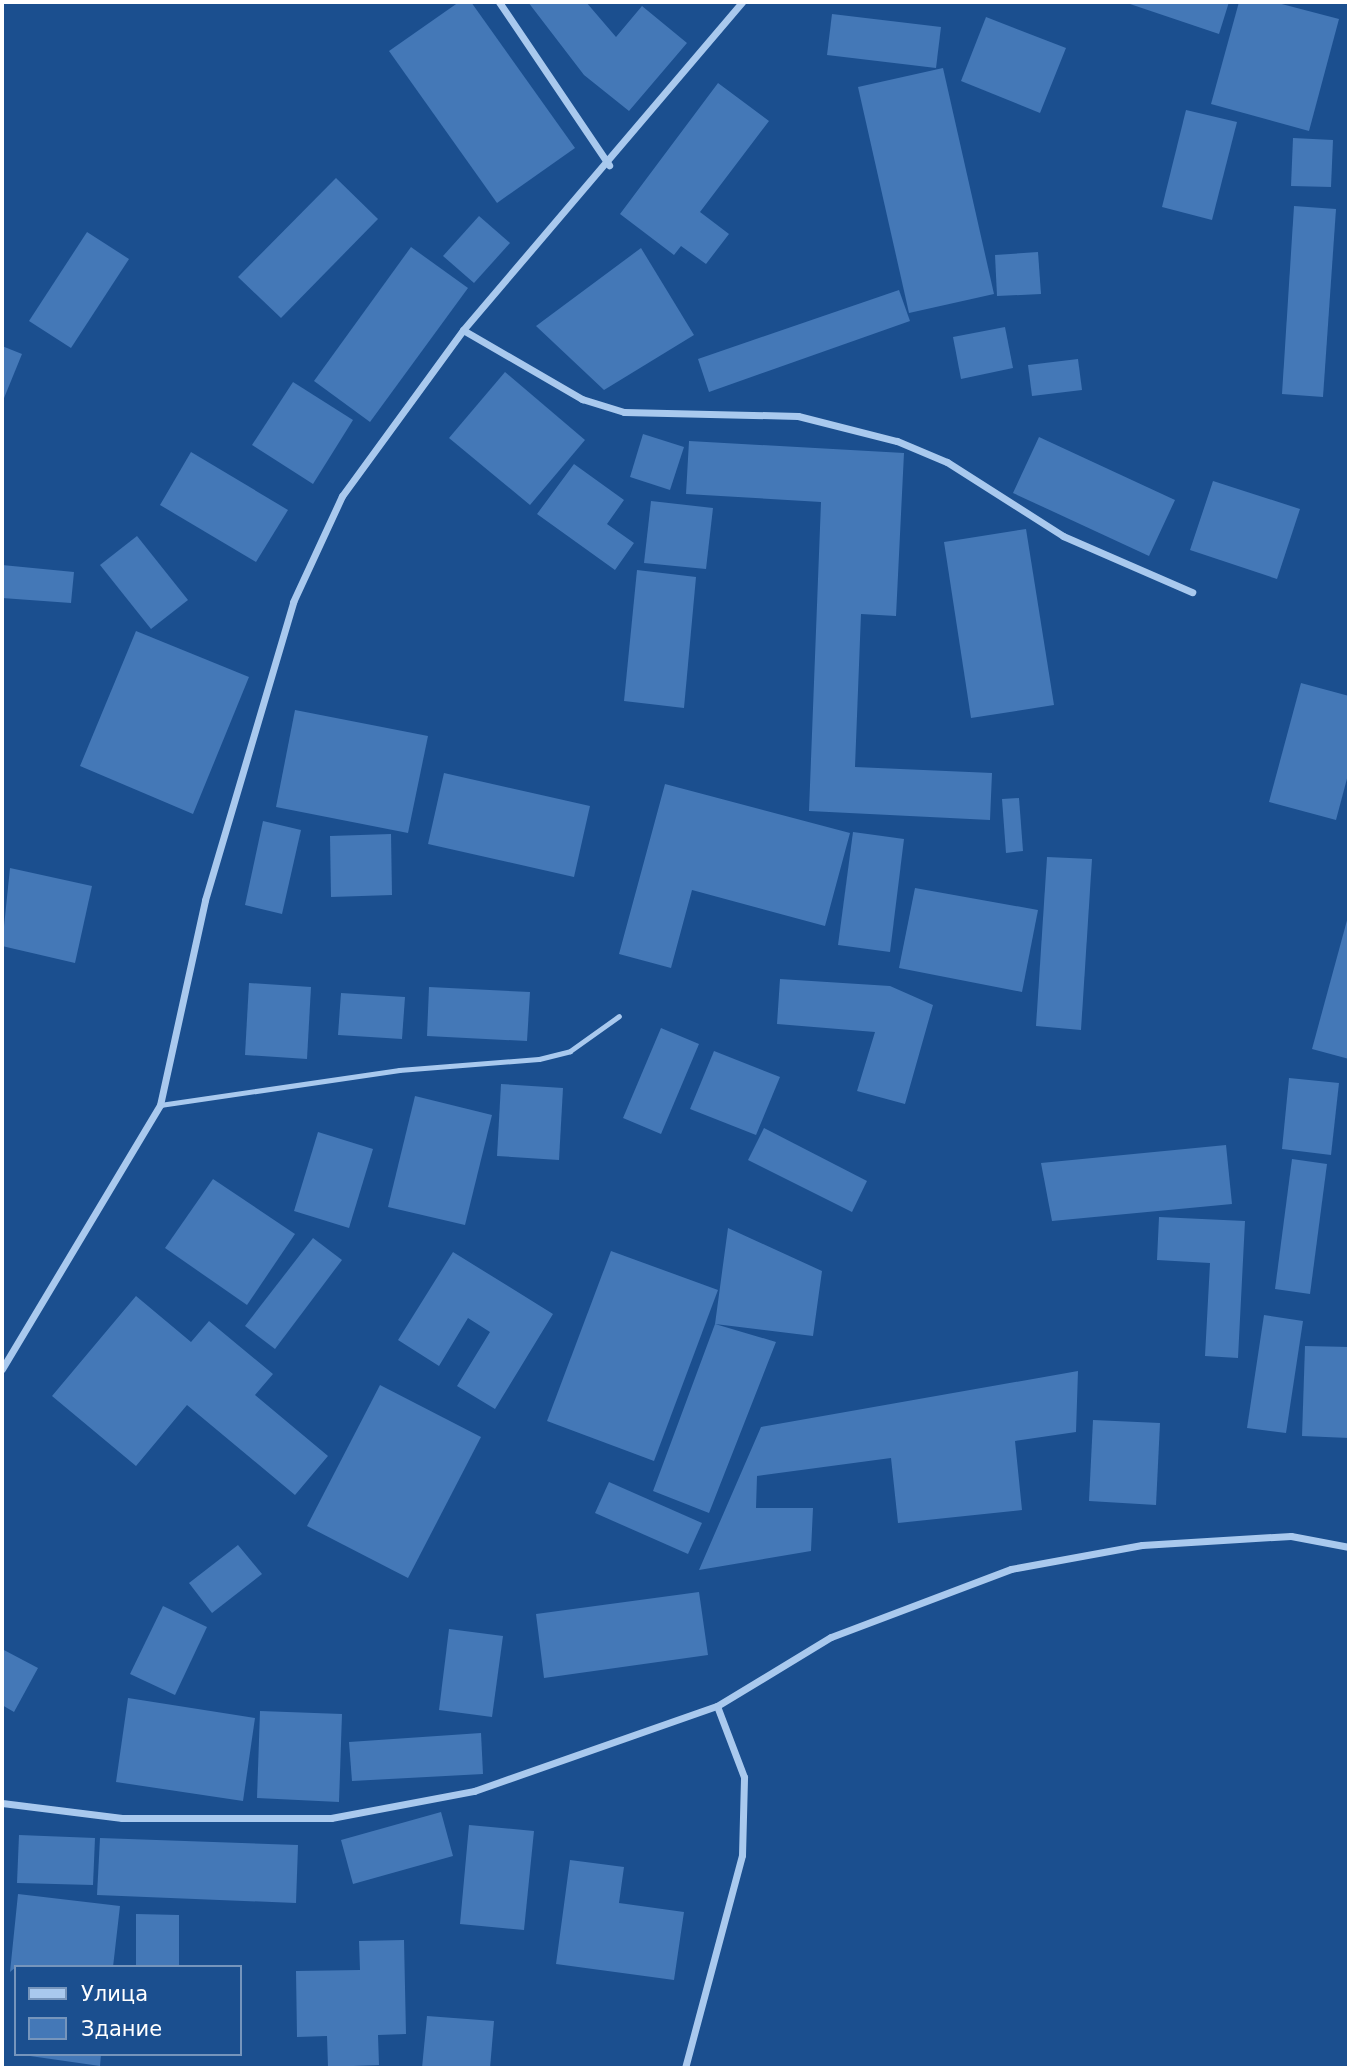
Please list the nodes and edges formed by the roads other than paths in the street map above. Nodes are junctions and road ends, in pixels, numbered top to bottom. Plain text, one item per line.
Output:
1 (499, 2) edge
2 (742, 2) edge
3 (609, 165) junction
4 (463, 330) junction
5 (1192, 592) dead end
6 (619, 1016) dead end
7 (160, 1105) junction
8 (2, 1369) edge
9 (1349, 1547) edge
10 (717, 1706) junction
11 (2, 1803) edge
12 (685, 2068) edge

1 - 3 street
2 - 3 street
3 - 4 street
4 - 5 street
4 - 7 street
6 - 7 lane
7 - 8 street
9 - 10 street
10 - 11 street
10 - 12 street

